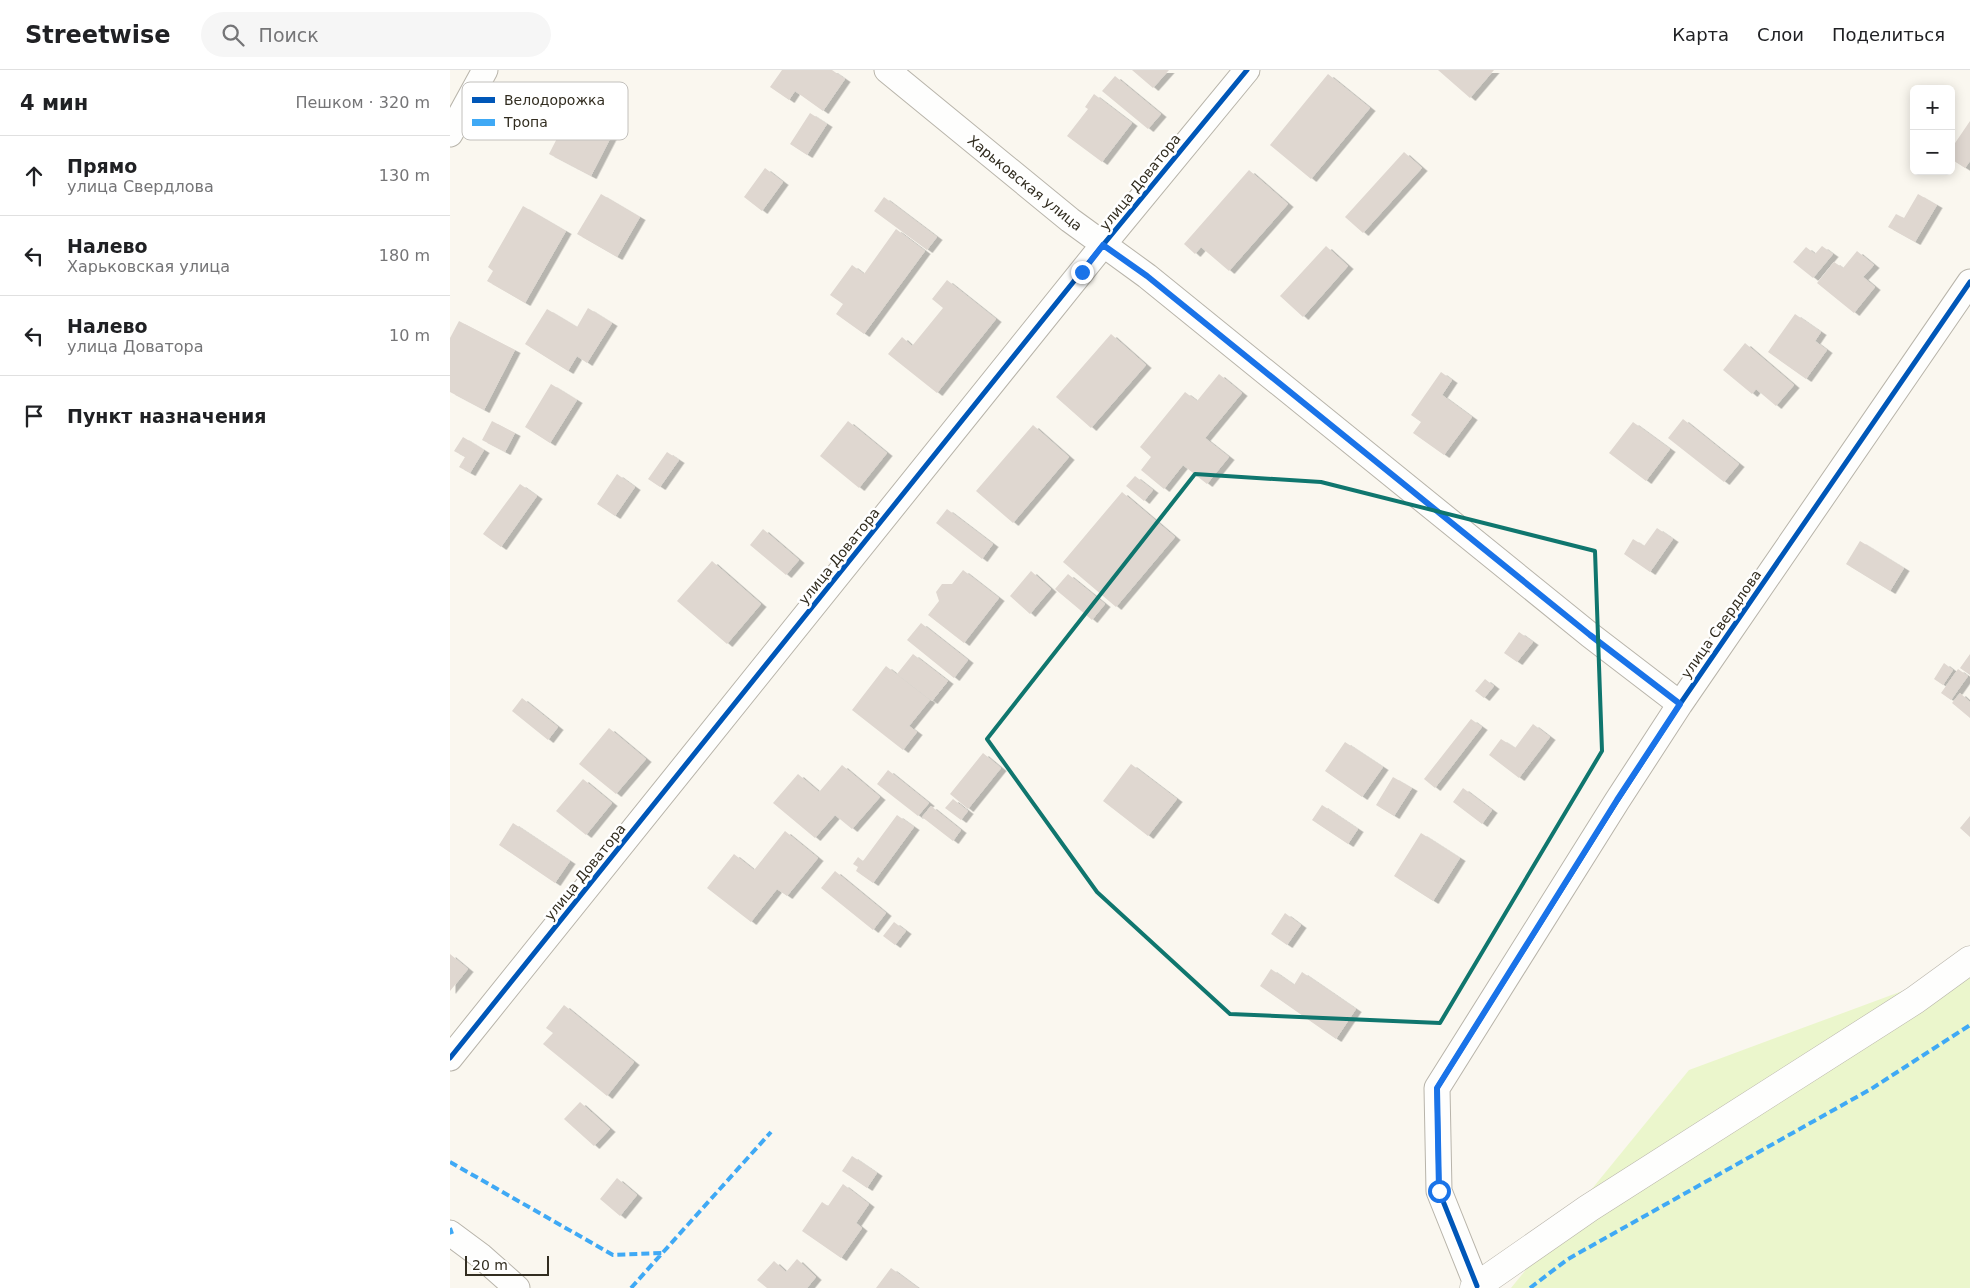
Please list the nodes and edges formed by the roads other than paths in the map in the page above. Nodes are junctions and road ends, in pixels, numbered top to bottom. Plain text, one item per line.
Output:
1 (485, 70) edge
2 (888, 70) edge
3 (1247, 70) edge
4 (478, 82) edge
5 (462, 112) edge
6 (450, 134) edge
7 (1103, 245) junction
8 (1970, 282) edge
9 (1680, 704) junction
10 (1970, 960) edge
11 (450, 1058) edge
12 (450, 1233) edge
13 (1475, 1287) edge
14 (517, 1288) edge

1 - 4 street
2 - 7 street, Харьковская улица
3 - 7 street, улица Доватора
5 - 6 street
7 - 9 street, Харьковская улица
7 - 11 street, улица Доватора
8 - 9 street, улица Свердлова
9 - 13 street, улица Свердлова
10 - 13 street
12 - 14 street

